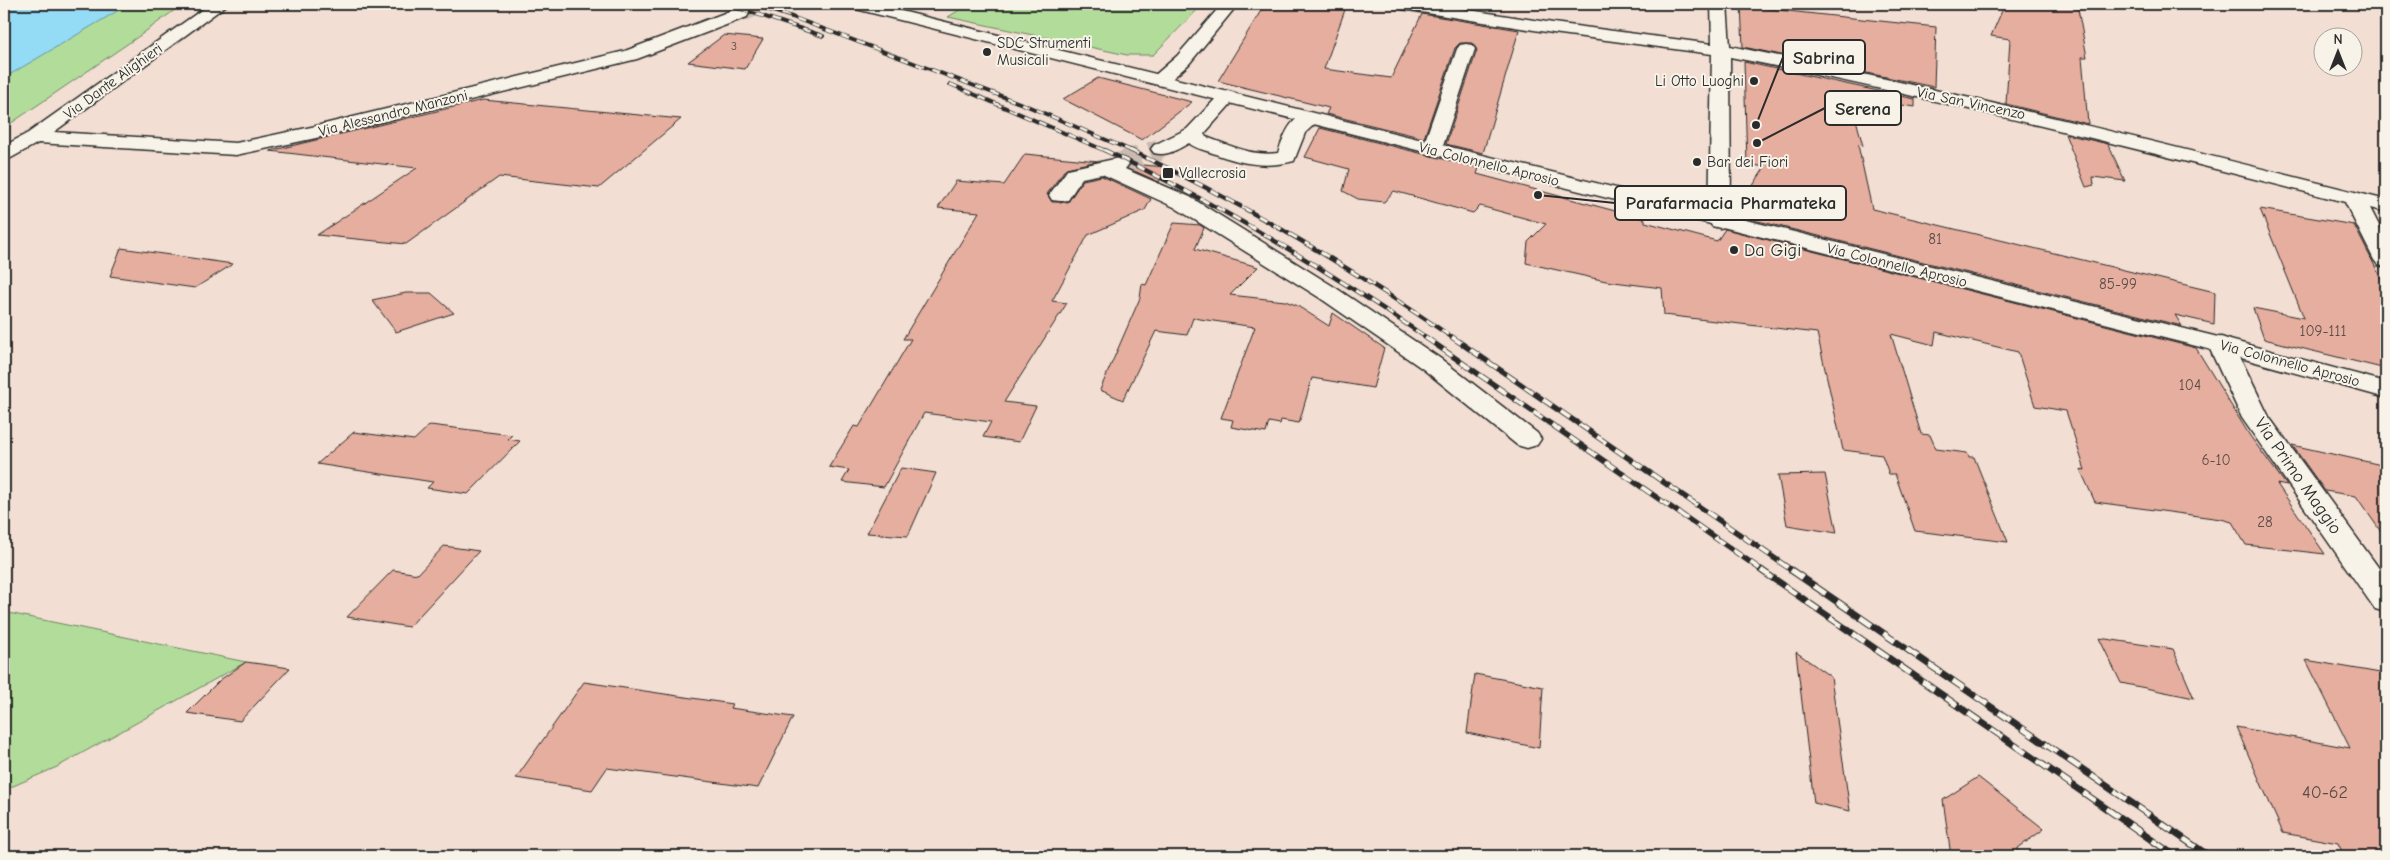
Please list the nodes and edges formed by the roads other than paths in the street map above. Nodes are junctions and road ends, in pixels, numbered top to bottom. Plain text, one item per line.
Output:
1 (220, 4) edge
2 (854, 4) edge
3 (1230, 4) edge
4 (1402, 4) edge
5 (1719, 4) edge
6 (741, 13) tunnel mouth
7 (1466, 49) dead end
8 (1721, 60) junction
9 (1160, 80) junction
10 (1228, 97) junction
11 (1310, 119) junction
12 (1194, 133) junction
13 (35, 137) junction
14 (1161, 149) tunnel mouth
15 (1432, 150) junction
16 (4, 154) edge
17 (1060, 195) dead end
18 (2354, 199) junction
19 (2386, 206) edge
20 (1720, 221) junction
21 (2386, 260) edge
22 (2221, 345) junction
23 (2386, 390) edge
24 (1527, 439) dead end
25 (2386, 601) edge

1 - 13 street, Via Dante Alighieri
2 - 9 street, Via Colonnello Aprosio
3 - 9 street
4 - 8 street, Via San Vincenzo
5 - 8 street
6 - 13 street, Via Alessandro Manzoni
7 - 15 street
8 - 18 street, Via San Vincenzo
8 - 20 street
9 - 10 street, Via Colonnello Aprosio
10 - 11 street, Via Colonnello Aprosio
10 - 12 street
11 - 12 street
11 - 15 street, Via Colonnello Aprosio
12 - 14 street
13 - 16 street, Via Dante Alighieri
15 - 20 street, Via Colonnello Aprosio
17 - 24 street
18 - 19 street, Via San Vincenzo
18 - 21 street
20 - 22 street, Via Colonnello Aprosio
22 - 23 street, Via Colonnello Aprosio
22 - 25 street, Via Primo Maggio

